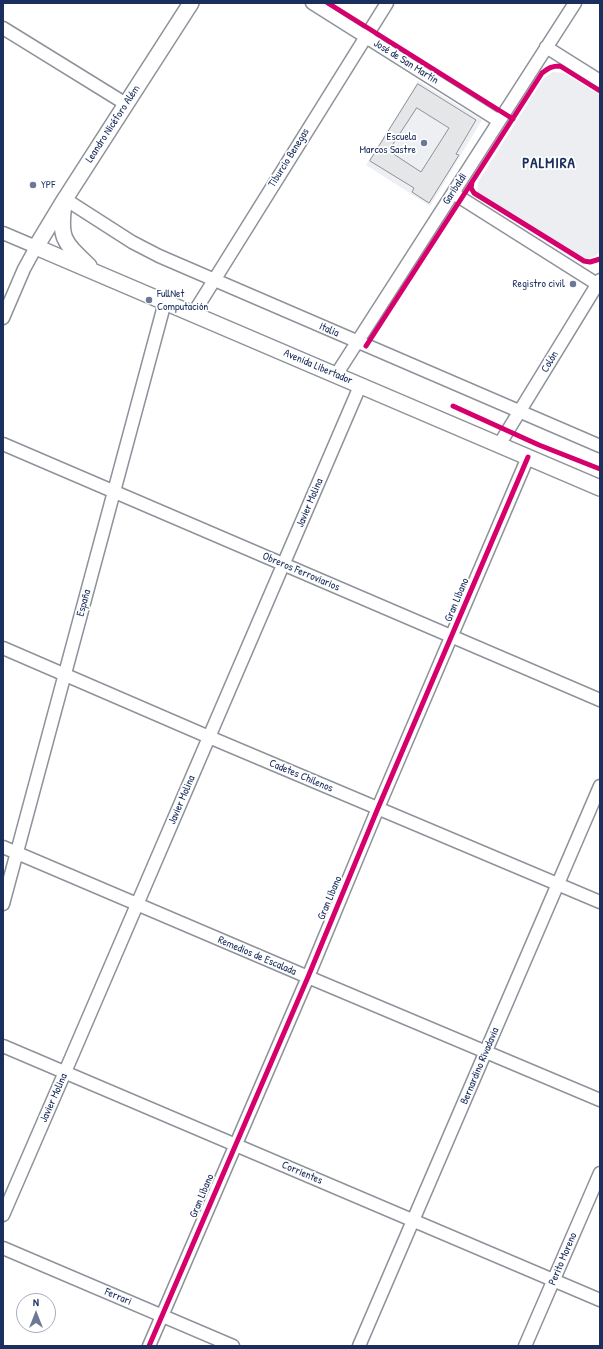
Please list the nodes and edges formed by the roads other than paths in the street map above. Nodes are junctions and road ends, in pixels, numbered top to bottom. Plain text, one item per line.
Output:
1 (191, 3) edge
2 (312, 3) edge
3 (387, 3) edge
4 (575, 3) edge
5 (3, 28) edge
6 (365, 37) junction
7 (546, 47) junction
8 (600, 81) edge
9 (126, 104) junction
10 (499, 121) junction
11 (453, 193) junction
12 (65, 199) junction
13 (3, 233) edge
14 (36, 246) junction
15 (96, 272) junction
16 (213, 280) junction
17 (599, 282) edge
18 (165, 302) junction
19 (193, 314) junction
20 (3, 318) edge
21 (357, 342) junction
22 (336, 375) junction
23 (360, 386) junction
24 (519, 412) junction
25 (3, 444) edge
26 (499, 445) junction
27 (600, 446) edge
28 (528, 457) junction
29 (600, 488) edge
30 (115, 493) junction
31 (283, 565) junction
32 (452, 636) junction
33 (3, 648) edge
34 (65, 675) junction
35 (600, 700) edge
36 (209, 737) junction
37 (600, 786) edge
38 (378, 808) junction
39 (3, 848) edge
40 (17, 853) junction
41 (558, 884) junction
42 (600, 902) edge
43 (3, 904) edge
44 (138, 905) junction
45 (308, 978) junction
46 (3, 1046) edge
47 (486, 1052) junction
48 (66, 1072) junction
49 (600, 1100) edge
50 (235, 1144) junction
51 (600, 1172) edge
52 (3, 1215) edge
53 (413, 1220) junction
54 (3, 1248) edge
55 (554, 1280) junction
56 (600, 1300) edge
57 (162, 1316) junction
58 (149, 1346) edge
59 (233, 1346) edge
60 (359, 1346) edge
61 (525, 1346) edge

1 - 9 main road, Leandro Nicéforo Além
2 - 6 street, José de San Martín
3 - 6 street, Tiburcio Benegas
4 - 7 street, Garibaldi
5 - 9 street
6 - 10 street, José de San Martín
6 - 16 street, Tiburcio Benegas
7 - 8 street
7 - 10 street, Garibaldi
9 - 12 main road, Leandro Nicéforo Além
10 - 11 street, Garibaldi
11 - 17 street
11 - 21 street, Garibaldi
12 - 14 main road, Leandro Nicéforo Além
12 - 15 main road
12 - 16 street, Italia
13 - 14 street
14 - 15 main road, Avenida Libertador
14 - 20 street
15 - 18 main road, Avenida Libertador
16 - 19 street, Tiburcio Benegas
16 - 21 street, Italia
17 - 24 street, Colón
18 - 19 main road, Avenida Libertador
18 - 30 street, España
19 - 22 main road, Avenida Libertador
21 - 22 street, Garibaldi
21 - 24 street, Italia
22 - 23 main road, Avenida Libertador
23 - 26 main road, Avenida Libertador
23 - 31 street, Javier Molina
24 - 26 street, Colón
24 - 27 street, Italia
25 - 30 street, Obreros Ferroviarios
26 - 28 main road, Avenida Libertador
28 - 29 main road, Avenida Libertador
28 - 32 street, Gran Líbano
30 - 31 street, Obreros Ferroviarios
30 - 34 street, España
31 - 32 street, Obreros Ferroviarios
31 - 36 street, Javier Molina
32 - 35 street, Obreros Ferroviarios
32 - 38 street, Gran Líbano
33 - 34 street, Cadetes Chilenos
34 - 36 street, Cadetes Chilenos
34 - 40 street, España
36 - 38 street, Cadetes Chilenos
36 - 44 street, Javier Molina
37 - 41 street, Bernardino Rivadavia
38 - 41 street, Cadetes Chilenos
38 - 45 street, Gran Líbano
39 - 40 street, Remedios de Escalada
40 - 43 street, España
40 - 44 street, Remedios de Escalada
41 - 42 street, Cadetes Chilenos
41 - 47 street, Bernardino Rivadavia
44 - 45 street, Remedios de Escalada
44 - 48 street, Javier Molina
45 - 47 street, Remedios de Escalada
45 - 50 street, Gran Líbano
46 - 48 street, Corrientes
47 - 49 street, Remedios de Escalada
47 - 53 street, Bernardino Rivadavia
48 - 50 street, Corrientes
48 - 52 street, Javier Molina
50 - 53 street, Corrientes
50 - 57 street, Gran Líbano
51 - 55 street, Perito Moreno
53 - 55 street, Corrientes
53 - 60 street, Bernardino Rivadavia
54 - 57 street, Ferrari
55 - 56 street, Corrientes
55 - 61 street, Perito Moreno
57 - 58 street, Gran Líbano
57 - 59 street, Ferrari

